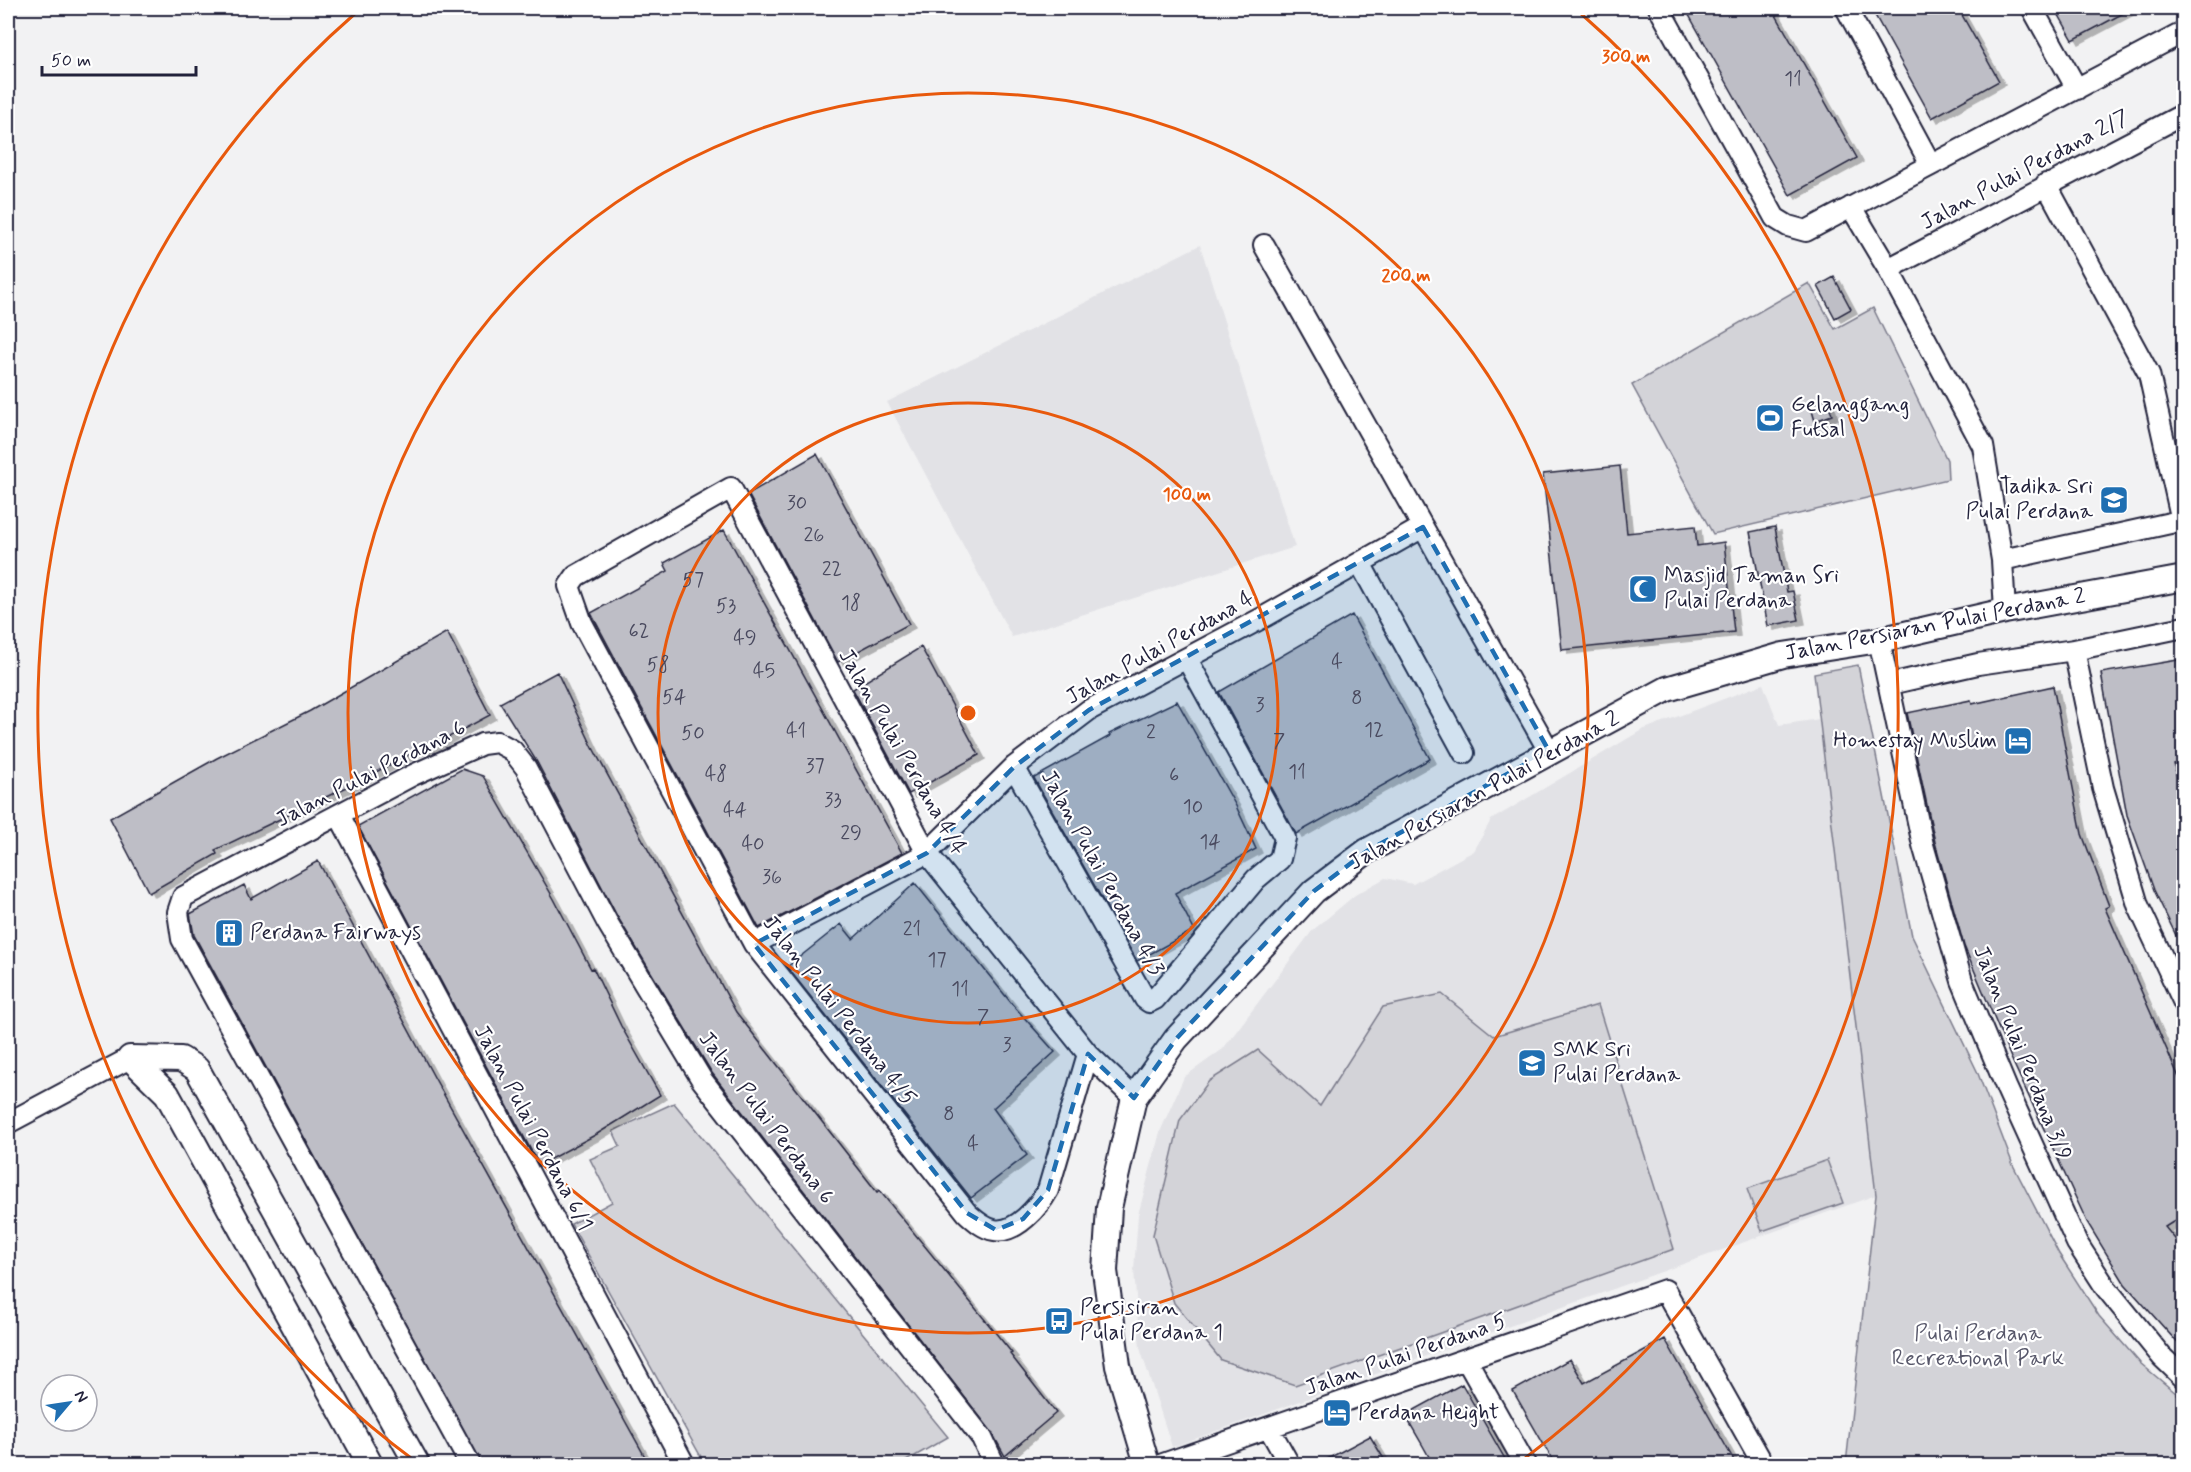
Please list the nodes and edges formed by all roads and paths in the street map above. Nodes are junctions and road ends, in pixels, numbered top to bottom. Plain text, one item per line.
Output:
1 (1659, 8) edge
2 (1846, 8) edge
3 (2032, 8) edge
4 (2184, 32) edge
5 (2077, 89) junction
6 (2184, 114) edge
7 (1931, 165) junction
8 (2046, 184) junction
9 (1851, 207) junction
10 (1264, 245) dead end
11 (1888, 269) junction
12 (731, 488) joint
13 (2183, 520) edge
14 (1423, 527) junction
15 (2002, 560) junction
16 (1360, 562) junction
17 (2184, 578) edge
18 (2005, 611) junction
19 (2184, 627) edge
20 (1879, 640) junction
21 (2074, 650) junction
22 (1187, 659) junction
23 (1890, 684) junction
24 (1549, 752) junction
25 (1464, 753) dead end
26 (1014, 767) junction
27 (339, 815) junction
28 (927, 853) junction
29 (754, 944) junction
30 (2184, 1003) edge
31 (1088, 1054) junction
32 (130, 1058) junction
33 (1134, 1098) junction
34 (8, 1123) edge
35 (1466, 1359) junction
36 (2184, 1378) edge
37 (1269, 1428) junction
38 (370, 1464) edge
39 (417, 1464) edge
40 (470, 1464) edge
41 (684, 1464) edge
42 (994, 1464) edge
43 (1147, 1464) edge
44 (1163, 1464) edge
45 (1289, 1464) edge
46 (1525, 1464) edge
47 (1763, 1464) edge

1 - 9 street
2 - 7 street
3 - 5 street
4 - 5 street
5 - 7 street
6 - 8 street, Jalan Pulai Perdana 2/7
7 - 9 street
8 - 11 street, Jalan Pulai Perdana 2/7
8 - 13 street
9 - 11 street
10 - 14 street
11 - 15 street
12 - 28 street, Jalan Pulai Perdana 4/4
12 - 29 street, Jalan Pulai Perdana 4/5
13 - 15 street
14 - 16 street, Jalan Pulai Perdana 4
14 - 24 street
15 - 18 street
16 - 22 street, Jalan Pulai Perdana 4
16 - 25 street
17 - 18 street, Jalan Persiaran Pulai Perdana 2
18 - 20 street, Jalan Persiaran Pulai Perdana 2
19 - 21 street
20 - 23 street, Jalan Pulai Perdana 3/9
20 - 24 street, Jalan Persiaran Pulai Perdana 2
21 - 23 street
21 - 30 street
22 - 26 street, Jalan Pulai Perdana 4
22 - 26 street, Jalan Pulai Perdana 4/3
23 - 36 street, Jalan Pulai Perdana 3/9
24 - 33 street, Jalan Persiaran Pulai Perdana 2
26 - 28 street, Jalan Pulai Perdana 4
27 - 40 street, Jalan Pulai Perdana 6
27 - 41 street, Jalan Pulai Perdana 6/1
27 - 42 street, Jalan Pulai Perdana 6
28 - 29 street, Jalan Pulai Perdana 4
28 - 31 street, Jalan Pulai Perdana 4/4
29 - 31 street, Jalan Pulai Perdana 4/5
31 - 33 street, Jalan Pulai Perdana 4/4
32 - 34 street
32 - 38 street
32 - 39 street
33 - 43 street, Jalan Persiaran Pulai Perdana 2
35 - 37 street, Jalan Pulai Perdana 5
35 - 46 street
35 - 47 street, Jalan Pulai Perdana 5
37 - 44 street, Jalan Pulai Perdana 5
37 - 45 street

